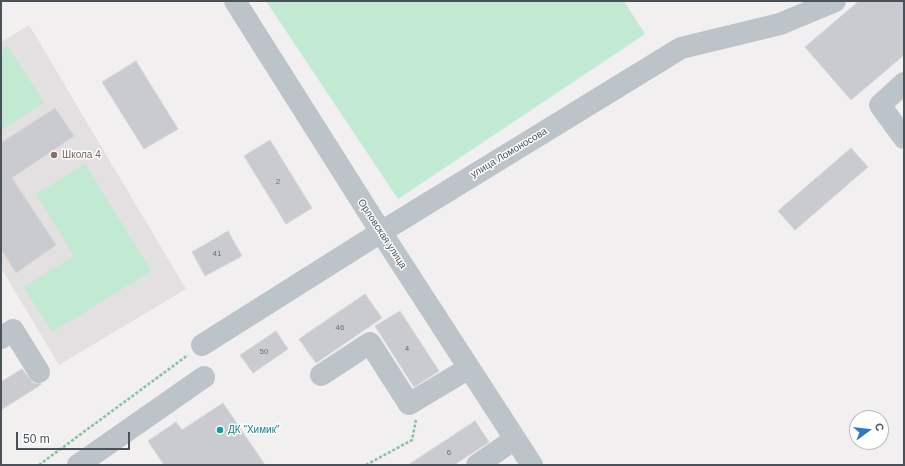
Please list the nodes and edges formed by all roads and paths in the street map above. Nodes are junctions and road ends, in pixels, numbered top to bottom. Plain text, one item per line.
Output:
1 (235, 1) edge
2 (835, 1) edge
3 (904, 83) edge
4 (904, 138) edge
5 (381, 232) junction
6 (1, 338) edge
7 (202, 345) joint
8 (469, 368) junction
9 (39, 372) dead end
10 (321, 375) dead end
11 (204, 377) dead end
12 (422, 397) junction
13 (515, 439) junction
14 (39, 465) edge
15 (78, 465) edge
16 (366, 465) edge
17 (477, 465) edge
18 (532, 465) edge

1 - 5 street, Орловская улица
2 - 5 street, улица Ломоносова
3 - 4 street
5 - 7 street, улица Ломоносова
5 - 8 street, Орловская улица
6 - 9 street
7 - 14 path
8 - 12 street
8 - 13 street, Орловская улица
10 - 12 street
11 - 15 street
12 - 16 path
13 - 17 street
13 - 18 street, Орловская улица

